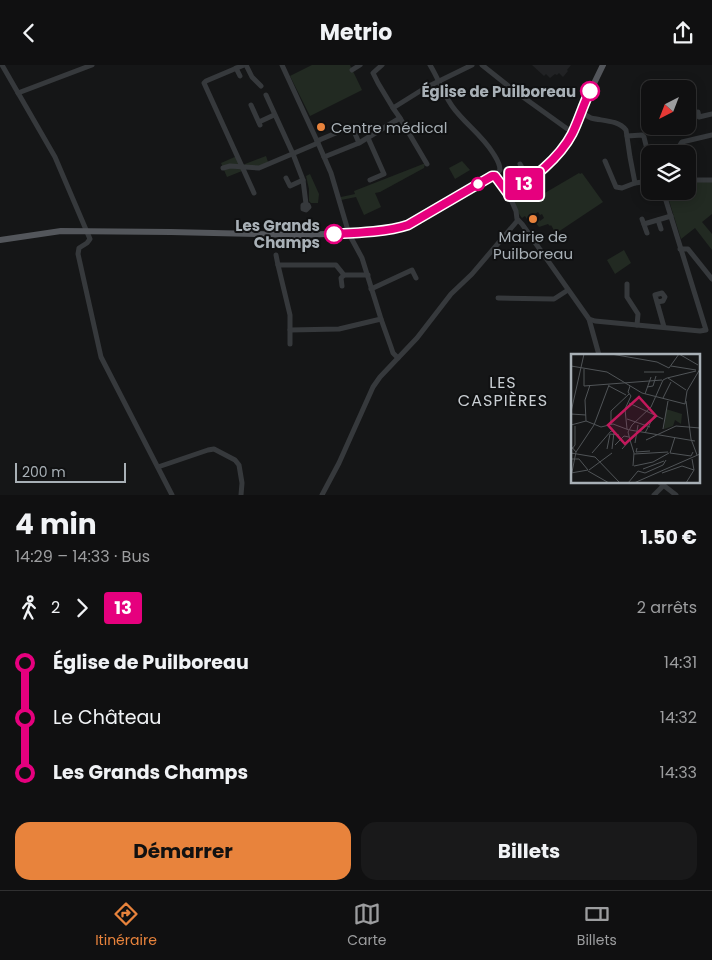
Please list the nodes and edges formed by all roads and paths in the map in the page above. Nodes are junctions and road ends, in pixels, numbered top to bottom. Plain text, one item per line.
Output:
1 (2, 65) edge
2 (92, 65) edge
3 (245, 65) edge
4 (282, 65) edge
5 (360, 65) edge
6 (382, 65) edge
7 (430, 65) edge
8 (472, 65) edge
9 (482, 65) edge
10 (604, 65) edge
11 (236, 68) junction
12 (352, 70) dead end
13 (240, 76) dead end
14 (439, 82) junction
15 (260, 86) dead end
16 (18, 93) junction
17 (266, 95) dead end
18 (251, 105) dead end
19 (394, 108) junction
20 (580, 112) junction
21 (698, 112) dead end
22 (712, 114) edge
23 (274, 115) junction
24 (400, 118) junction
25 (572, 133) junction
26 (712, 135) edge
27 (627, 136) junction
28 (368, 138) junction
29 (318, 142) junction
30 (359, 143) junction
31 (646, 145) edge
32 (680, 145) edge
33 (293, 154) junction
34 (324, 157) junction
35 (605, 161) dead end
36 (520, 164) dead end
37 (427, 165) dead end
38 (243, 167) junction
39 (224, 168) dead end
40 (495, 176) junction
41 (286, 178) dead end
42 (303, 180) junction
43 (370, 180) dead end
44 (529, 180) junction
45 (696, 180) edge
46 (712, 180) edge
47 (641, 182) edge
48 (635, 183) junction
49 (254, 193) dead end
50 (509, 195) junction
51 (666, 200) edge
52 (306, 204) dead end
53 (671, 216) junction
54 (518, 220) junction
55 (658, 220) junction
56 (661, 229) dead end
57 (87, 232) junction
58 (647, 233) dead end
59 (349, 234) junction
60 (0, 239) edge
61 (680, 249) junction
62 (276, 255) dead end
63 (278, 265) junction
64 (344, 275) junction
65 (368, 275) junction
66 (416, 278) dead end
67 (712, 279) edge
68 (627, 284) dead end
69 (342, 286) dead end
70 (372, 289) junction
71 (568, 290) junction
72 (498, 298) dead end
73 (657, 302) dead end
74 (381, 319) junction
75 (589, 321) junction
76 (637, 325) junction
77 (664, 327) junction
78 (290, 330) junction
79 (709, 330) edge
80 (290, 344) dead end
81 (600, 354) edge
82 (398, 358) junction
83 (158, 467) junction
84 (660, 483) edge
85 (663, 486) junction
86 (172, 495) edge
87 (241, 495) edge
88 (322, 495) edge
89 (654, 495) edge
90 (676, 495) edge

1 - 16 street
2 - 16 street
3 - 11 street
3 - 15 street
4 - 29 street
5 - 12 street
6 - 19 street
7 - 14 street
8 - 14 street
9 - 25 street
10 - 20 main road
11 - 13 street
11 - 38 street
14 - 19 street
14 - 40 street
16 - 57 street
17 - 23 street
18 - 23 street
19 - 24 street
20 - 25 main road
20 - 27 street
21 - 22 street
23 - 33 street
24 - 28 street
24 - 37 street
25 - 44 main road
26 - 32 street
27 - 31 street
27 - 48 street
28 - 30 street
28 - 43 street
29 - 30 street
29 - 33 street
29 - 34 street
30 - 34 street
33 - 38 street
33 - 42 street
34 - 59 street
35 - 48 street
36 - 44 street
38 - 39 street
38 - 49 street
40 - 50 main road
40 - 59 main road
41 - 42 street
42 - 52 street
44 - 50 main road
45 - 46 street
47 - 48 street
50 - 54 street
51 - 53 street
53 - 55 street
53 - 61 street
54 - 71 street
54 - 82 street
55 - 56 street
55 - 58 street
57 - 59 main road
57 - 60 main road
57 - 83 street
59 - 65 street
61 - 67 street
61 - 79 street
62 - 63 street
63 - 64 street
63 - 78 street
64 - 65 street
64 - 69 street
65 - 70 street
66 - 70 street
68 - 76 street
70 - 74 street
71 - 72 street
71 - 75 street
73 - 77 street
74 - 78 street
74 - 82 street
75 - 76 street
75 - 81 street
76 - 77 street
77 - 79 street
78 - 80 street
82 - 88 street
83 - 86 street
83 - 87 street
84 - 85 street
85 - 89 street
85 - 90 street

